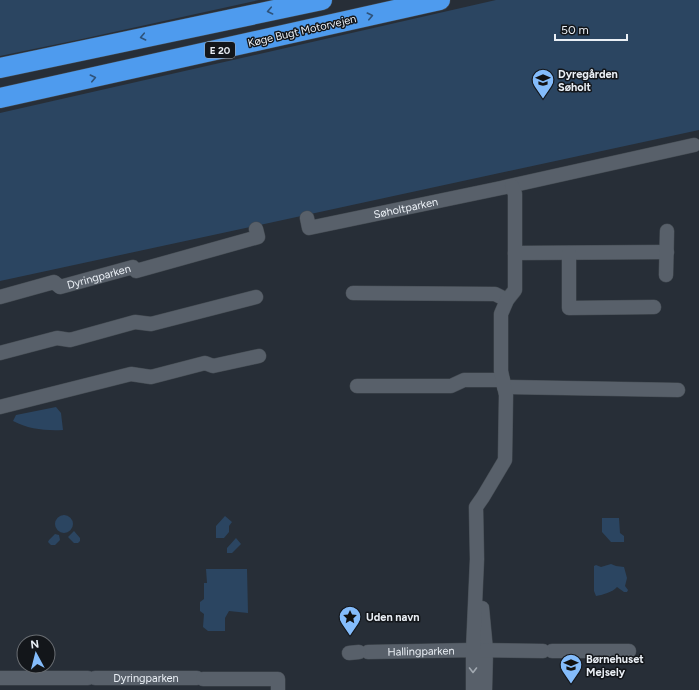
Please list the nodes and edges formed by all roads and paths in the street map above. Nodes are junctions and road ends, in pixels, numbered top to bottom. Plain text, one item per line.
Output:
1 (322, 0) edge
2 (440, 0) edge
3 (0, 67) edge
4 (71, 83) junction
5 (0, 98) edge
6 (0, 105) edge
7 (694, 145) dead end
8 (512, 186) junction
9 (307, 218) dead end
10 (256, 229) dead end
11 (667, 231) dead end
12 (667, 252) junction
13 (515, 253) junction
14 (569, 253) junction
15 (666, 275) dead end
16 (353, 293) dead end
17 (256, 296) dead end
18 (0, 297) edge
19 (507, 300) junction
20 (654, 307) dead end
21 (0, 353) edge
22 (259, 356) dead end
23 (504, 384) junction
24 (357, 386) dead end
25 (678, 390) dead end
26 (0, 407) edge
27 (479, 650) junction
28 (629, 651) dead end
29 (359, 653) dead end
30 (0, 678) edge
31 (278, 690) edge
32 (473, 690) edge
33 (485, 690) edge

1 -> 3 highway
4 -> 2 highway, Køge Bugt Motorvejen / E 20
4 - 5 highway, Køge Bugt Motorvejen / E 20
4 - 6 highway
7 - 8 street, Søholtparken
8 - 9 street, Søholtparken
8 - 13 street
10 - 18 street, Dyringparken
11 - 12 street
12 - 14 street
12 - 15 street
13 - 14 street
13 - 19 street
14 - 20 street
16 - 19 street
17 - 21 street
19 - 23 street
22 - 26 street
23 - 24 street
23 - 25 street
23 - 27 street
27 - 28 street, Hallingparken
27 - 29 street, Hallingparken
27 -> 32 street
27 - 33 street
30 - 31 street, Dyringparken

